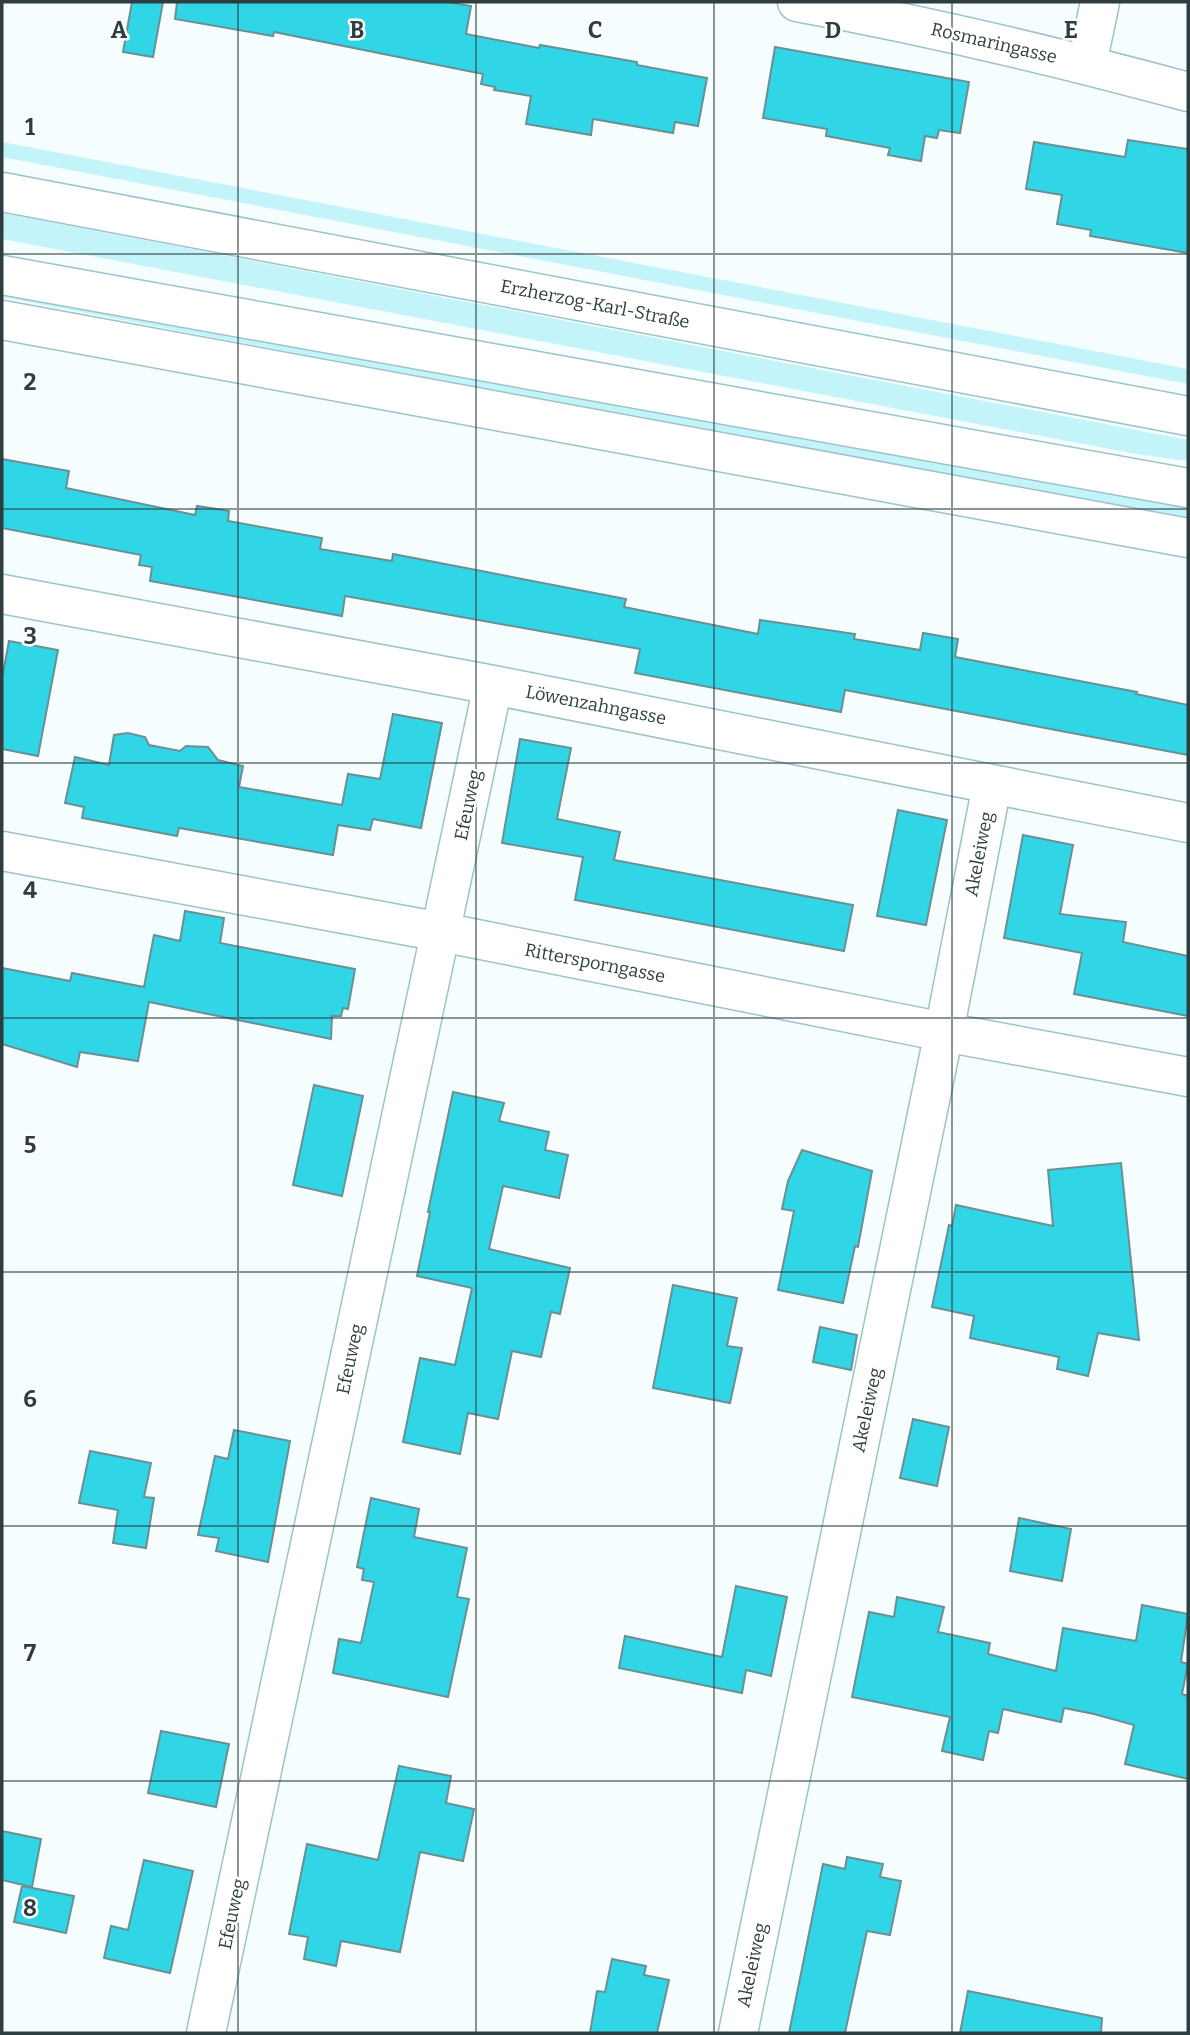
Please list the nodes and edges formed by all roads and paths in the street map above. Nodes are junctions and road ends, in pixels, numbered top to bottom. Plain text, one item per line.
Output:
1 (797, 2) edge
2 (1100, 2) edge
3 (1087, 64) junction
4 (1188, 92) edge
5 (2, 192) edge
6 (2, 275) edge
7 (2, 320) edge
8 (1188, 415) edge
9 (1188, 488) edge
10 (1188, 538) edge
11 (2, 594) edge
12 (493, 685) junction
13 (992, 785) junction
14 (1188, 823) edge
15 (2, 850) edge
16 (442, 932) junction
17 (944, 1032) junction
18 (1188, 1077) edge
19 (206, 2033) edge
20 (738, 2033) edge

1 - 3 street, Rosmaringasse
2 - 3 street
3 - 4 street, Rosmaringasse
5 - 8 street, Erzherzog-Karl-Straße
6 - 9 street
7 - 10 street
11 - 12 street, Löwenzahngasse
12 - 13 street, Löwenzahngasse
12 - 16 street, Efeuweg
13 - 14 street, Löwenzahngasse
13 - 17 street, Akeleiweg
15 - 16 street, Rittersporngasse
16 - 17 street, Rittersporngasse
16 - 19 street, Efeuweg
17 - 18 street, Rittersporngasse
17 - 20 street, Akeleiweg

